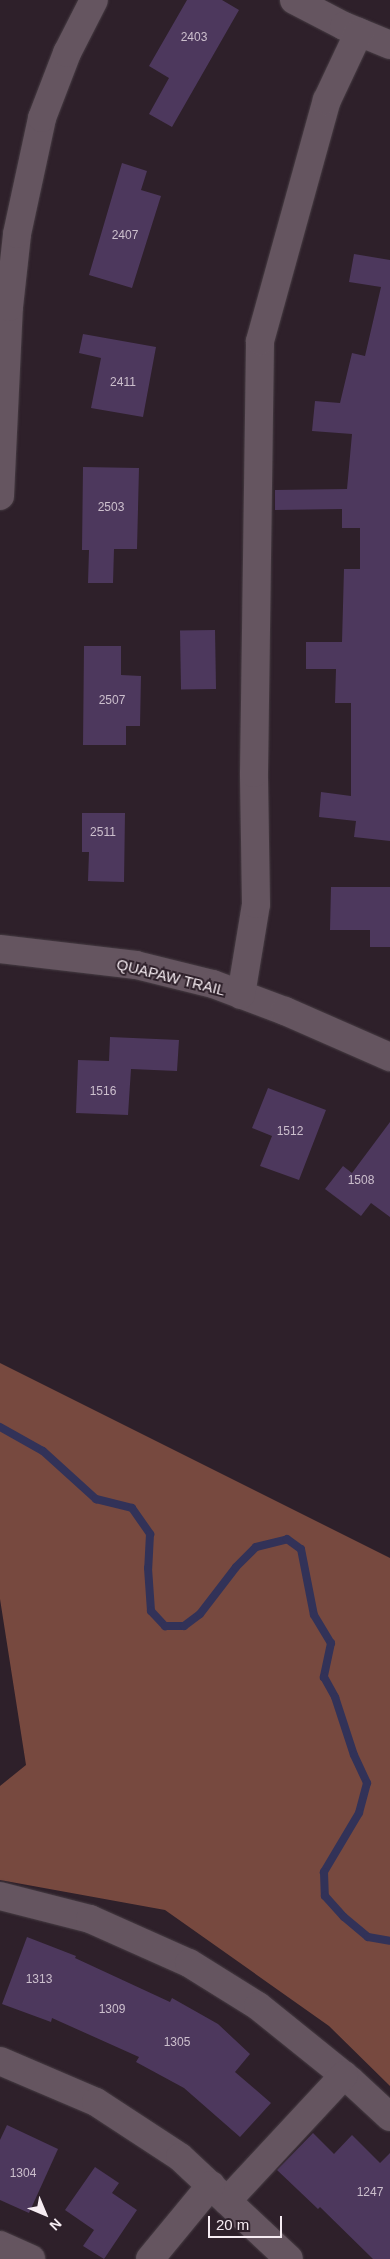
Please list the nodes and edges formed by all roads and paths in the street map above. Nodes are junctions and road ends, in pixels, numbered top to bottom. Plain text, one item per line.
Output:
1 (94, 0) edge
2 (294, 0) edge
3 (358, 32) junction
4 (390, 45) edge
5 (0, 496) edge
6 (0, 949) edge
7 (241, 995) junction
8 (390, 1057) edge
9 (0, 1896) edge
10 (0, 2060) edge
11 (344, 2075) junction
12 (390, 2117) edge
13 (219, 2193) junction
14 (0, 2245) edge
15 (31, 2259) edge
16 (150, 2259) edge
17 (289, 2259) edge

1 - 5 street
2 - 3 street
3 - 4 street
3 - 7 street
6 - 7 street, QUAPAW TRAIL
7 - 8 street, QUAPAW TRAIL
9 - 11 street
10 - 13 street
11 - 12 street
11 - 13 street
13 - 16 street
13 - 17 street
14 - 15 street

